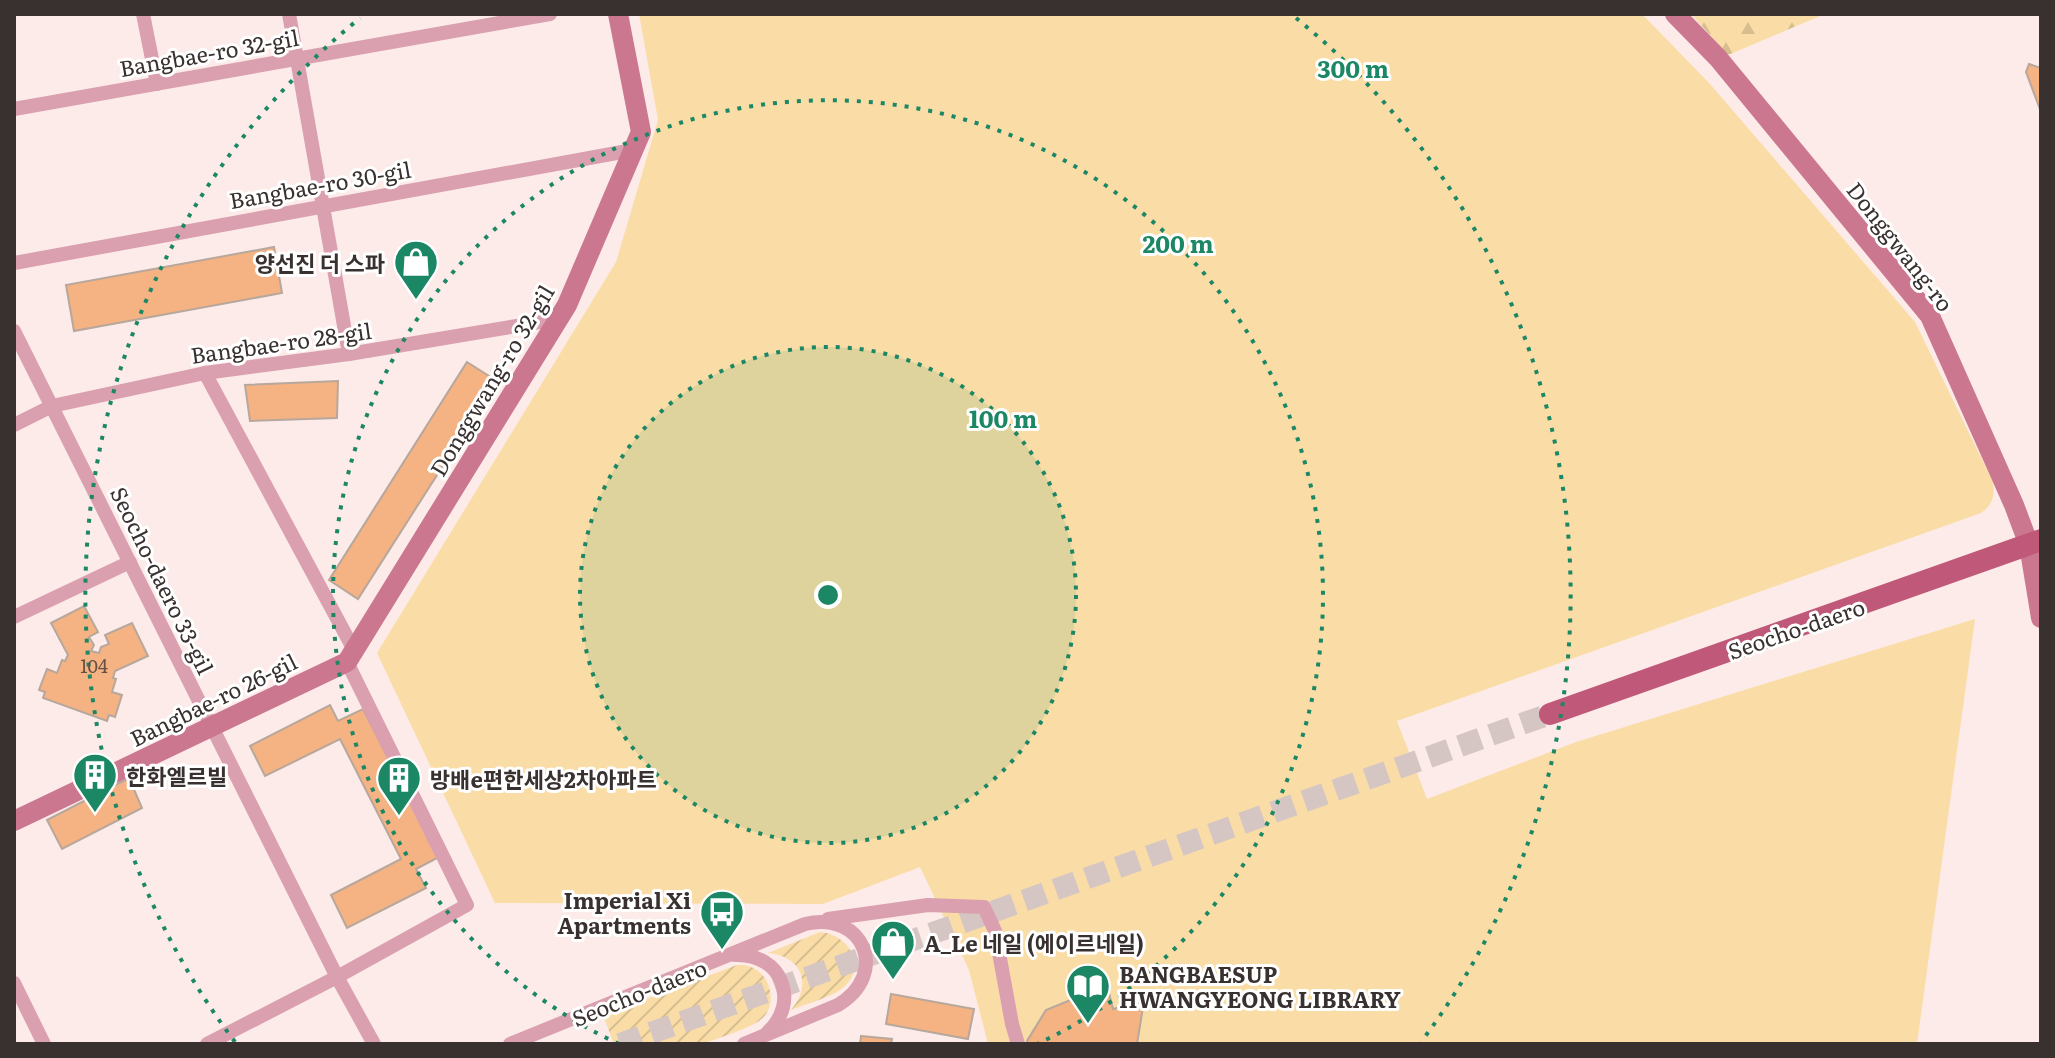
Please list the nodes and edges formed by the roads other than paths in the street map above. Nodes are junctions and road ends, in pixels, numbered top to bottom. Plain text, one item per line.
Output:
1 (143, 14) edge
2 (289, 14) edge
3 (550, 14) edge
4 (618, 14) edge
5 (1675, 14) edge
6 (297, 59) junction
7 (157, 84) junction
8 (15, 104) edge
9 (633, 150) junction
10 (322, 206) junction
11 (14, 263) edge
12 (558, 319) junction
13 (14, 331) edge
14 (349, 354) junction
15 (205, 373) junction
16 (52, 406) junction
17 (14, 425) edge
18 (2035, 543) edge
19 (130, 562) junction
20 (14, 617) edge
21 (2041, 618) edge
22 (350, 656) junction
23 (1550, 714) tunnel mouth
24 (211, 727) junction
25 (14, 821) edge
26 (819, 921) junction
27 (724, 958) junction
28 (337, 977) junction
29 (14, 983) edge
30 (753, 1042) edge
31 (44, 1044) edge
32 (207, 1044) edge
33 (374, 1044) edge
34 (510, 1044) edge
35 (1018, 1044) edge

1 - 7 street
2 - 6 street
3 - 6 street, Bangbae-ro 32-gil
4 - 9 street, Donggwang-ro 32-gil
5 - 18 street, Donggwang-ro
6 - 7 street, Bangbae-ro 32-gil
6 - 10 street
7 - 8 street, Bangbae-ro 32-gil
9 - 10 street, Bangbae-ro 30-gil
9 - 12 street, Donggwang-ro 32-gil
10 - 11 street, Bangbae-ro 30-gil
10 - 14 street
12 - 14 street, Bangbae-ro 28-gil
12 - 22 street, Donggwang-ro 32-gil
13 - 16 street, Seocho-daero 33-gil
14 - 15 street, Bangbae-ro 28-gil
15 - 16 street, Bangbae-ro 28-gil
15 - 22 street
16 - 17 street, Bangbae-ro 28-gil
16 - 19 street, Seocho-daero 33-gil
18 - 21 street, Donggwang-ro
18 - 23 main road, Seocho-daero
19 - 20 street
19 - 24 street, Seocho-daero 33-gil
22 - 24 street, Bangbae-ro 26-gil
22 - 28 street
24 - 25 street, Bangbae-ro 26-gil
24 - 28 street, Seocho-daero 33-gil
26 - 27 street, Seocho-daero
26 - 30 street, Seocho-daero
26 - 35 street
27 - 30 street, Seocho-daero
27 - 34 street, Seocho-daero
28 - 32 street
28 - 33 street, Seocho-daero 33-gil
29 - 31 street

